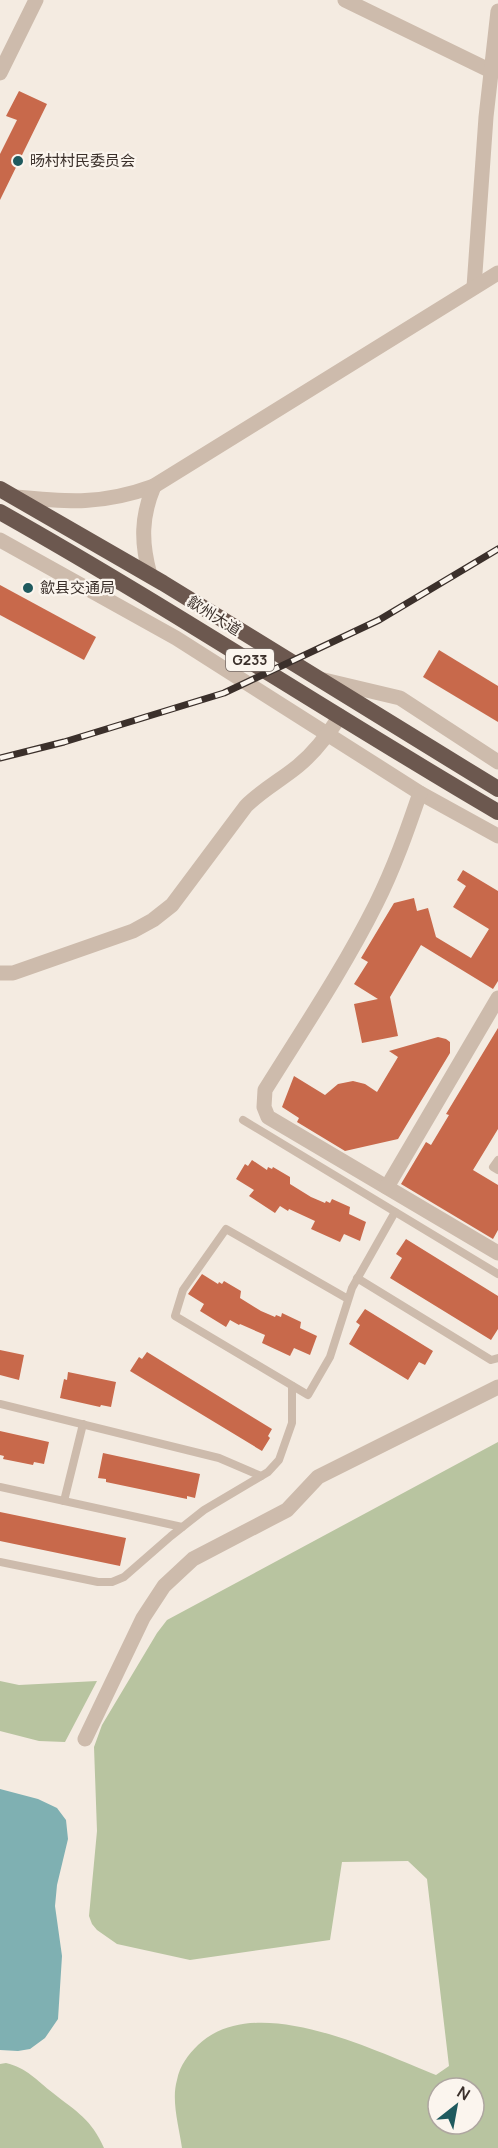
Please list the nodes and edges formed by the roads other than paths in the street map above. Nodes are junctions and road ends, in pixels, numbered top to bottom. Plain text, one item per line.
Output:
1 (36, 0) edge
2 (345, 0) edge
3 (498, 11) edge
4 (491, 71) junction
5 (0, 73) edge
6 (498, 273) edge
7 (474, 287) junction
8 (154, 486) junction
9 (0, 489) edge
10 (15, 497) junction
11 (0, 512) edge
12 (0, 540) edge
13 (150, 575) junction
14 (319, 679) junction
15 (340, 716) junction
16 (328, 734) junction
17 (498, 762) edge
18 (498, 789) edge
19 (420, 793) junction
20 (498, 812) edge
21 (498, 836) edge
22 (0, 973) edge
23 (498, 998) edge
24 (243, 1120) dead end
25 (498, 1160) edge
26 (498, 1170) edge
27 (387, 1187) junction
28 (395, 1212) junction
29 (498, 1253) edge
30 (498, 1274) edge
31 (357, 1278) junction
32 (348, 1299) junction
33 (498, 1358) edge
34 (292, 1386) junction
35 (498, 1387) edge
36 (0, 1404) edge
37 (83, 1424) junction
38 (261, 1476) junction
39 (0, 1487) edge
40 (64, 1501) junction
41 (182, 1527) junction
42 (0, 1562) edge
43 (85, 1739) dead end

1 - 5 street
2 - 4 street
3 - 4 street
4 - 7 street
6 - 7 street
7 - 8 street
8 - 10 street
8 - 13 street
9 - 10 highway, 歙州大道 / G233
10 - 13 highway, 歙州大道 / G233
11 - 15 highway, 歙州大道 / G233
12 - 16 street
13 - 14 highway, 歙州大道 / G233
14 - 17 street
14 - 18 highway, 歙州大道 / G233
15 - 16 street
15 - 20 highway, 歙州大道 / G233
16 - 19 street
16 - 22 street
19 - 21 street
19 - 27 street
23 - 27 street
24 - 28 lane
25 - 26 lane
27 - 29 street
28 - 30 lane
28 - 31 lane
31 - 32 lane
31 - 33 lane
32 - 34 lane
32 - 34 lane
34 - 38 lane
35 - 43 street
36 - 37 lane
37 - 38 lane
37 - 40 lane
38 - 41 lane
39 - 40 lane
40 - 41 lane
41 - 42 lane

